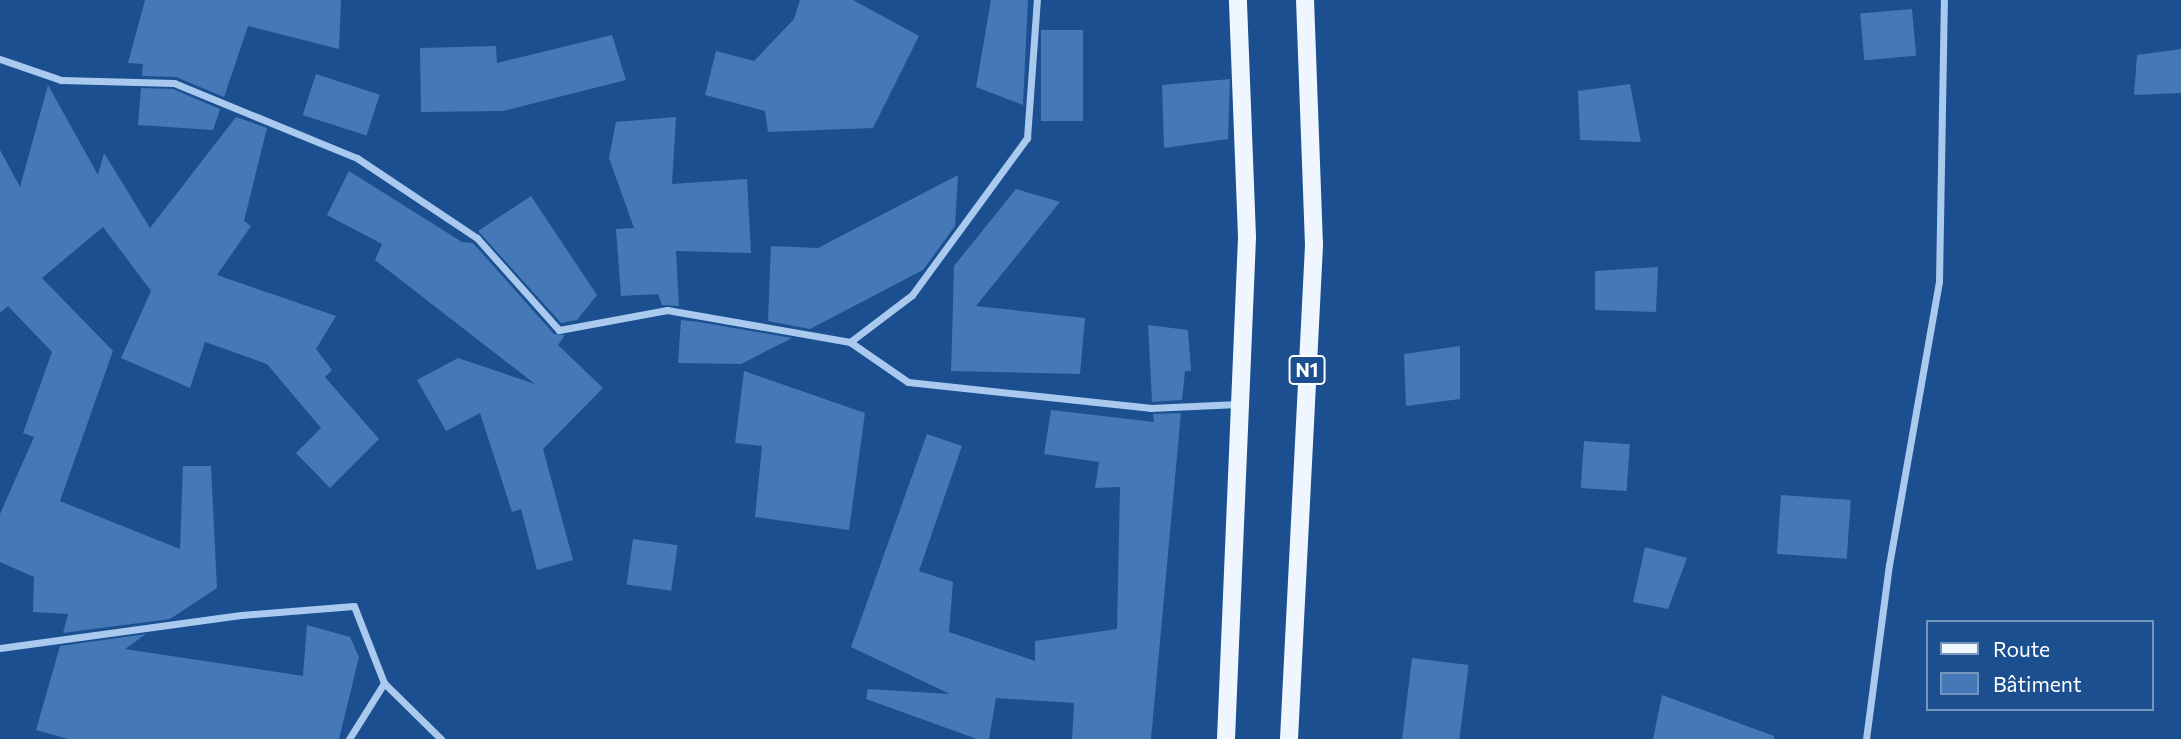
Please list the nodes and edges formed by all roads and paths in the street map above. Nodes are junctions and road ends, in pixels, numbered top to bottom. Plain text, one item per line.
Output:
1 (1037, 0) edge
2 (1238, 0) edge
3 (1305, 0) edge
4 (1944, 0) edge
5 (0, 59) edge
6 (850, 342) junction
7 (1242, 403) junction
8 (0, 648) edge
9 (384, 683) junction
10 (349, 739) edge
11 (441, 739) edge
12 (1226, 739) edge
13 (1289, 739) edge
14 (1866, 739) edge

1 - 6 street
2 - 7 main road
3 - 13 main road, N1
4 - 14 street
5 - 6 street
6 - 7 street
7 - 12 main road
8 - 9 street
9 - 10 street
9 - 11 street

